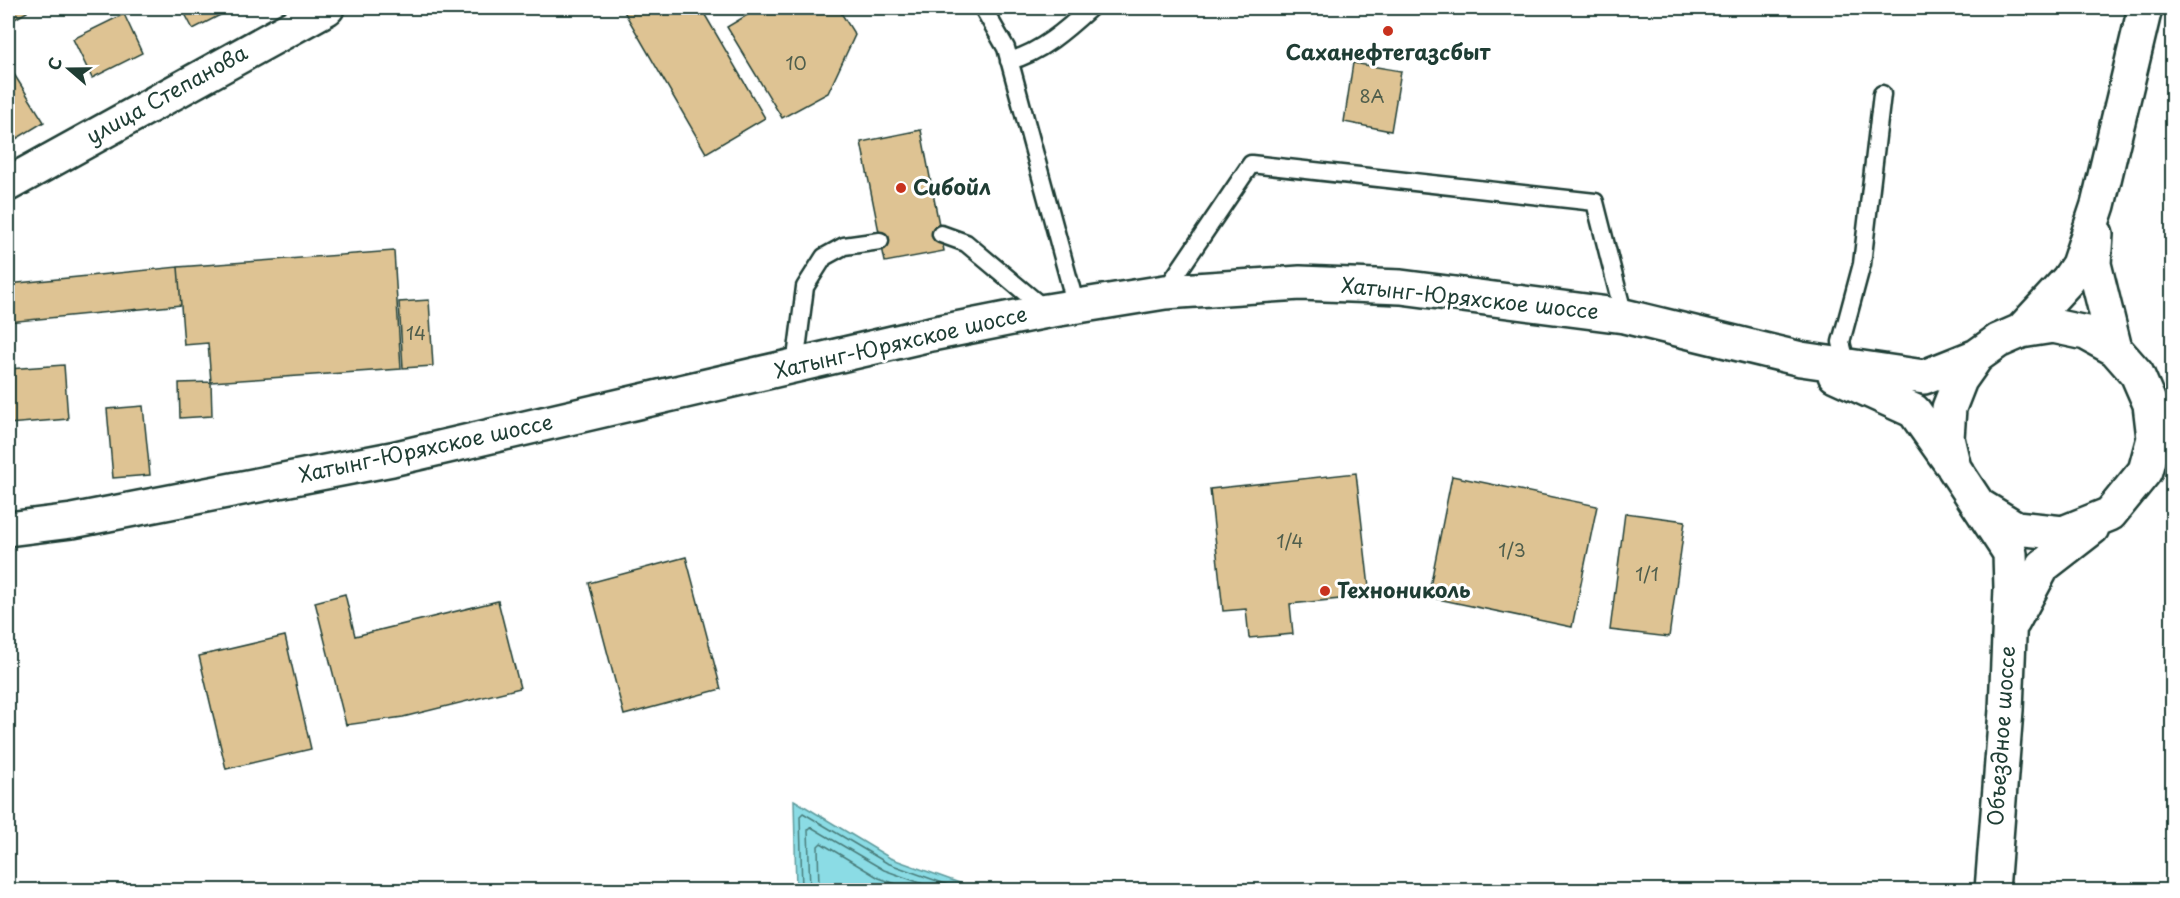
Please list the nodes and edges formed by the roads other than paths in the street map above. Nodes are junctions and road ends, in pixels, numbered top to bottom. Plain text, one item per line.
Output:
1 (323, 8) edge
2 (983, 8) edge
3 (1090, 8) edge
4 (2145, 8) edge
5 (1009, 61) junction
6 (1882, 94) dead end
7 (8, 184) edge
8 (2098, 205) junction
9 (941, 234) dead end
10 (880, 240) dead end
11 (1165, 292) junction
12 (1062, 308) junction
13 (1624, 316) junction
14 (2021, 331) junction
15 (2115, 349) junction
16 (1977, 356) junction
17 (1801, 359) junction
18 (795, 366) junction
19 (1847, 366) junction
20 (2137, 374) junction
21 (2172, 436) edge
22 (1954, 468) junction
23 (2172, 476) edge
24 (1980, 506) junction
25 (2110, 514) junction
26 (8, 529) edge
27 (2009, 629) junction
28 (1992, 891) edge

1 - 7 main road, улица Степанова
2 - 5 lane
3 - 5 lane
4 - 8 main road
5 - 12 lane
6 - 19 lane
8 - 14 main road
8 - 15 main road
9 - 12 lane
10 - 18 lane
11 - 12 main road, Хатынг-Юряхское шоссе
11 - 13 main road, Хатынг-Юряхское шоссе
11 - 13 lane
12 - 18 main road, Хатынг-Юряхское шоссе
13 - 17 main road, Хатынг-Юряхское шоссе
14 - 15 main road
14 - 16 main road
15 - 20 main road
16 - 19 main road, Хатынг-Юряхское шоссе
16 - 22 main road
17 - 19 main road, Хатынг-Юряхское шоссе
17 - 22 main road, Хатынг-Юряхское шоссе
18 - 26 main road, Хатынг-Юряхское шоссе
20 - 21 main road
20 - 25 main road
22 - 24 main road
23 - 25 main road
24 - 25 main road
24 - 27 main road
25 - 27 main road, Объездное шоссе
27 - 28 main road, Объездное шоссе

